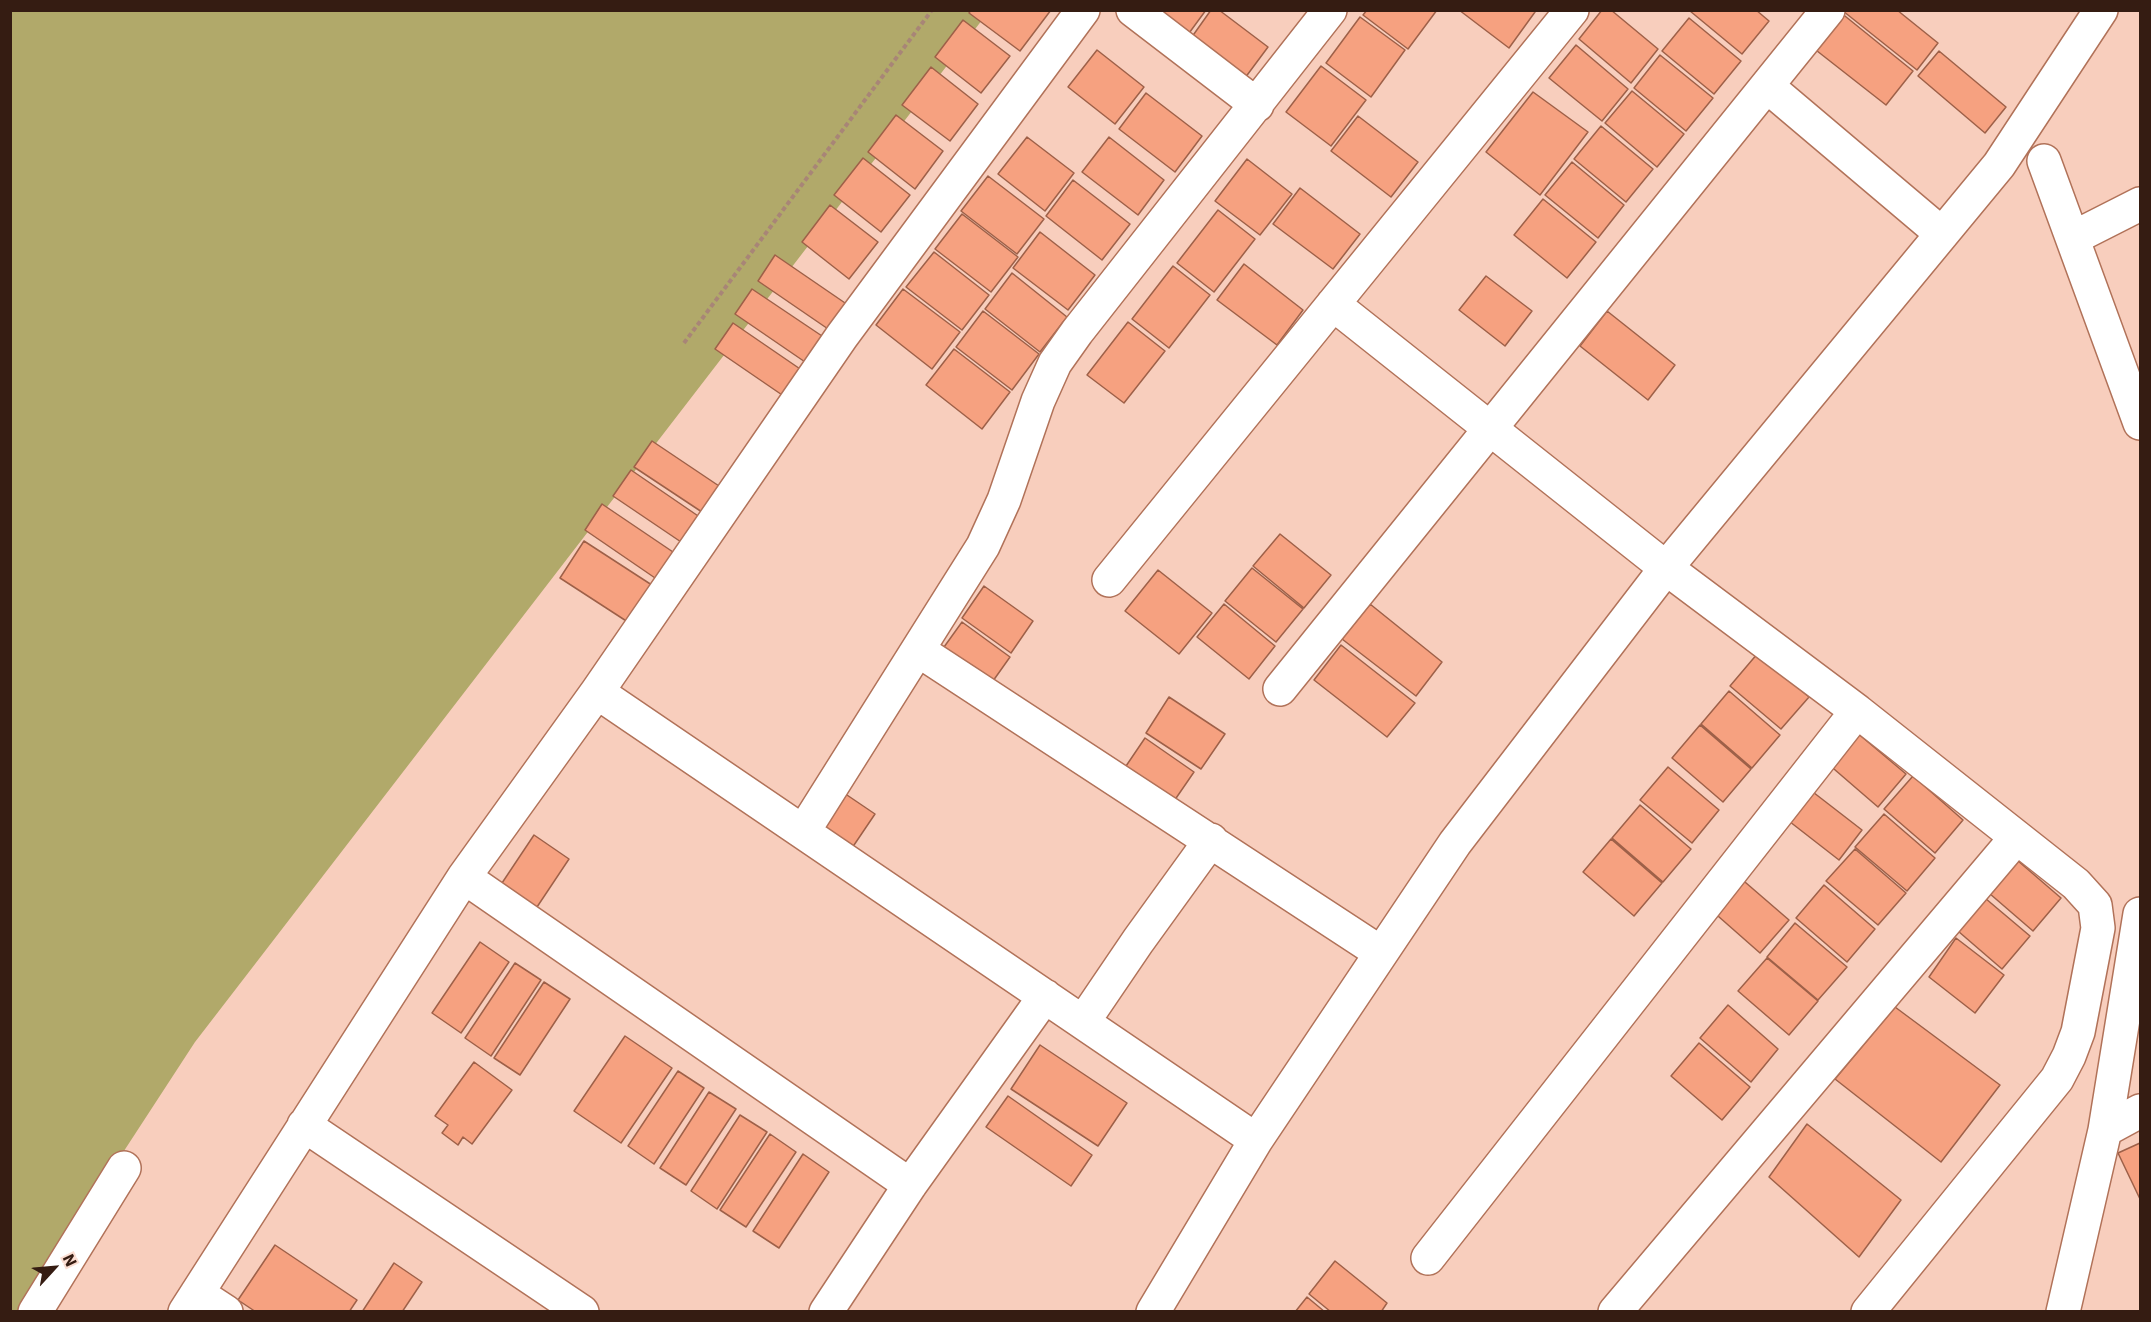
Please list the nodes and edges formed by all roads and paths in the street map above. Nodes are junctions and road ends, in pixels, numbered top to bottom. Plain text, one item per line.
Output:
1 (932, 10) edge
2 (1083, 10) edge
3 (1133, 10) edge
4 (1330, 10) edge
5 (1572, 10) edge
6 (1828, 10) edge
7 (2101, 10) edge
8 (1767, 87) junction
9 (1257, 105) junction
10 (2044, 161) dead end
11 (2140, 204) edge
12 (1942, 234) junction
13 (2073, 238) junction
14 (1333, 304) junction
15 (684, 343) dead end
16 (2140, 423) edge
17 (1491, 428) junction
18 (1666, 568) junction
19 (1109, 580) dead end
20 (918, 650) junction
21 (1280, 689) dead end
22 (597, 692) junction
23 (1857, 711) junction
24 (803, 832) junction
25 (2016, 838) junction
26 (1211, 840) junction
27 (464, 877) junction
28 (2140, 914) edge
29 (1382, 953) junction
30 (1045, 996) junction
31 (1083, 1022) junction
32 (2140, 1111) edge
33 (304, 1125) junction
34 (2105, 1130) junction
35 (1256, 1140) junction
36 (124, 1168) dead end
37 (910, 1185) junction
38 (1428, 1258) dead end
39 (191, 1302) edge
40 (35, 1311) edge
41 (226, 1311) edge
42 (582, 1311) edge
43 (826, 1311) edge
44 (1153, 1311) edge
45 (1615, 1311) edge
46 (1868, 1311) edge
47 (2063, 1311) edge

1 - 15 path
2 - 22 street
3 - 9 street
4 - 9 street
5 - 14 street
6 - 8 street
7 - 12 street
8 - 12 street
8 - 17 street
9 - 20 street
10 - 13 street
11 - 13 street
12 - 18 street
13 - 16 street
14 - 17 street
14 - 19 street
17 - 18 street
17 - 21 street
18 - 23 street
18 - 29 street
20 - 24 street
20 - 26 street
22 - 24 street
22 - 27 street
23 - 25 street
23 - 38 street
24 - 30 street
25 - 45 street
25 - 46 street
26 - 29 street
26 - 31 street
27 - 33 street
27 - 37 street
28 - 34 street
29 - 35 street
30 - 31 street
30 - 37 street
31 - 35 street
32 - 34 street
33 - 39 street
33 - 42 street
34 - 47 street
35 - 44 street
36 - 40 street
37 - 43 street
39 - 41 street

